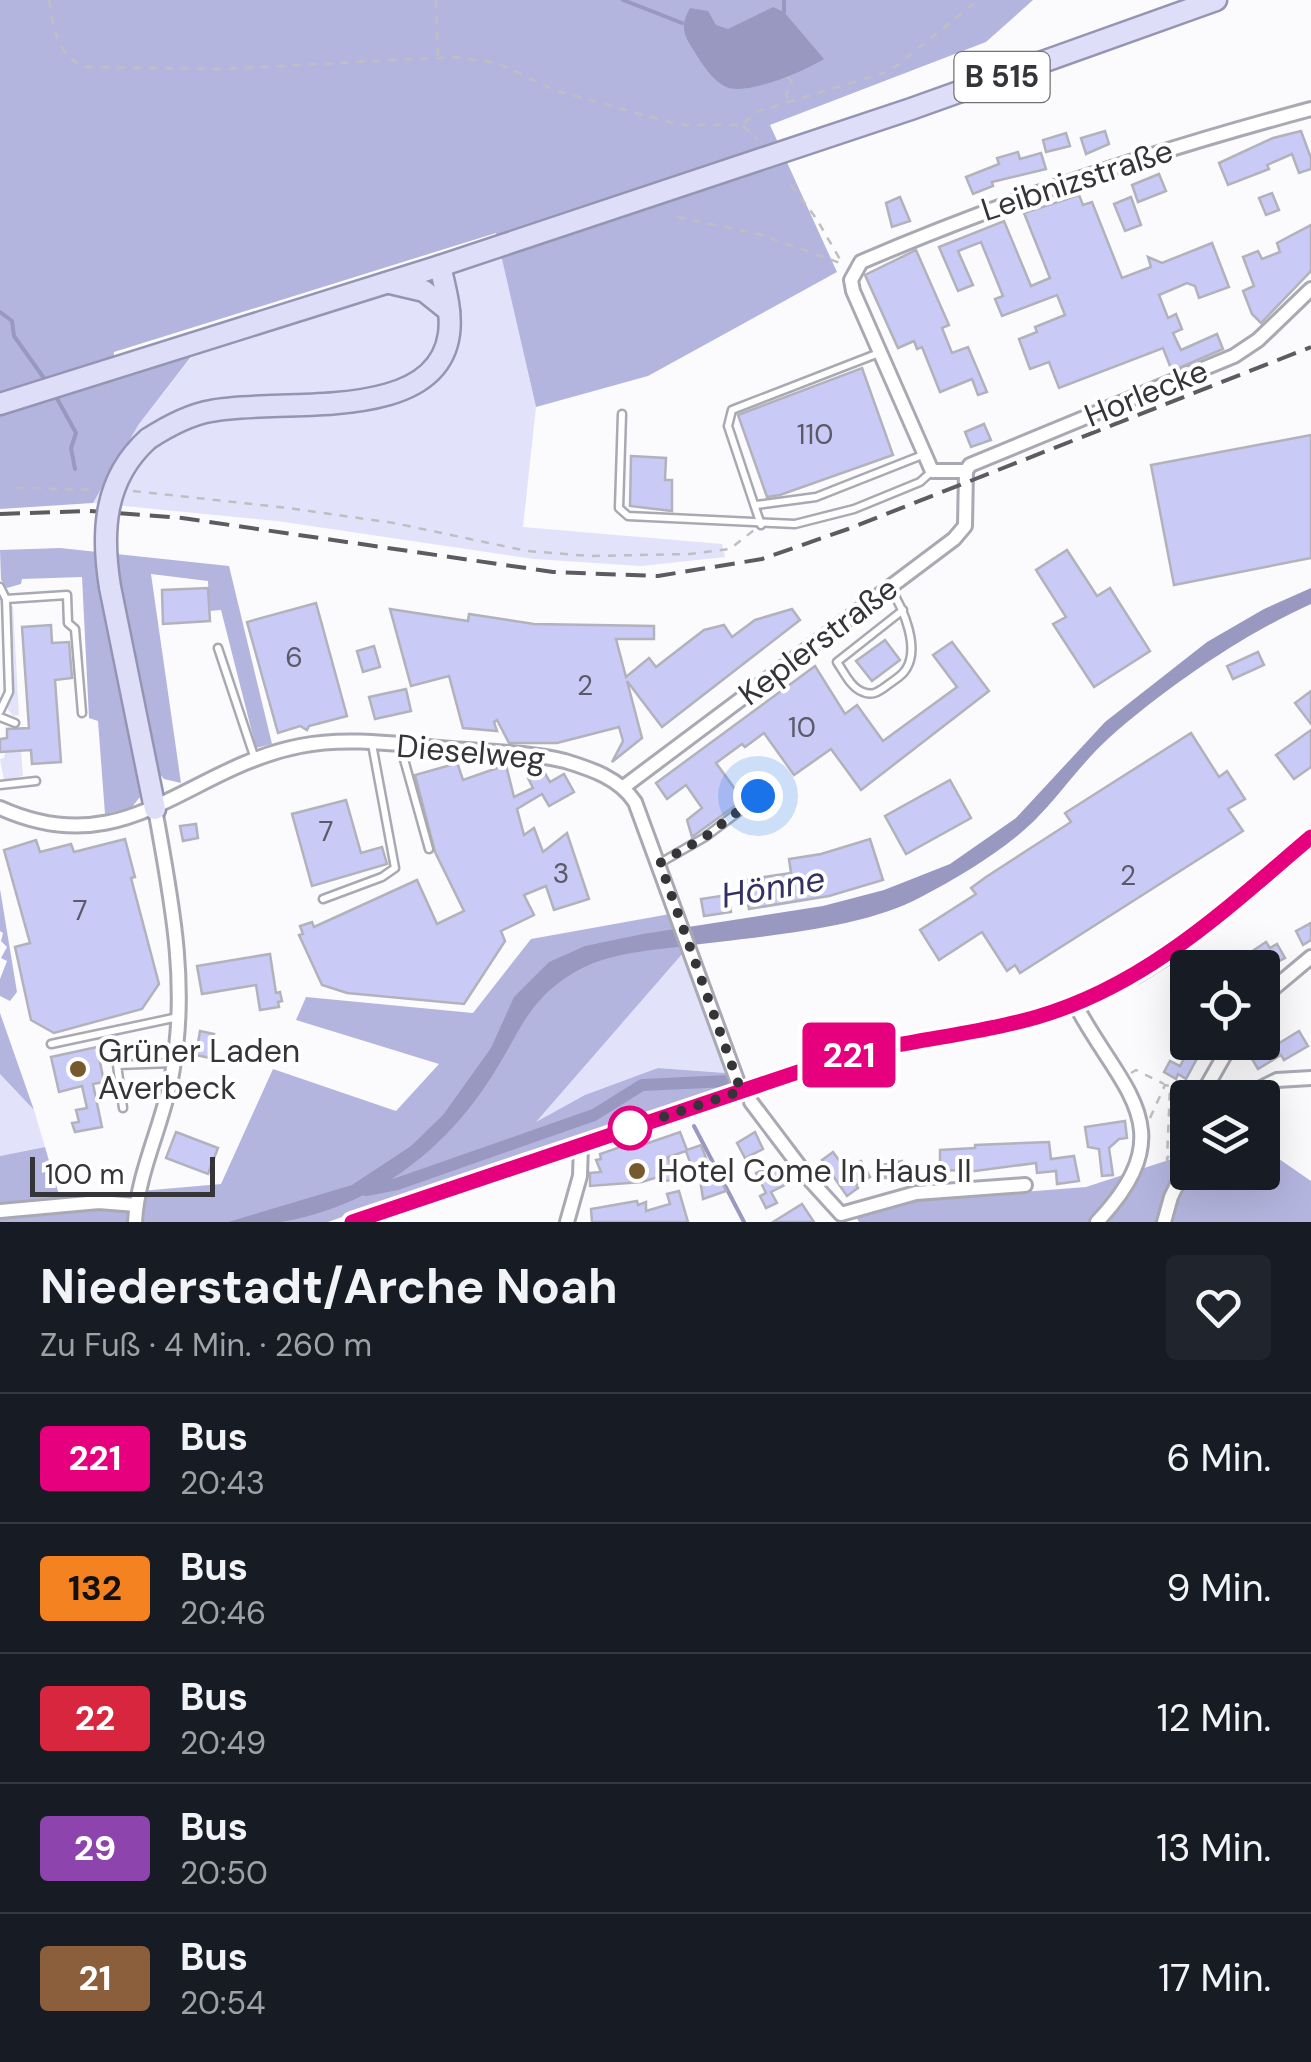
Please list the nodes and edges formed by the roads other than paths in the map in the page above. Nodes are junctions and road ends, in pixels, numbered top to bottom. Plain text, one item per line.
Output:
1 (1216, 0) edge
2 (1311, 108) edge
3 (440, 266) junction
4 (388, 282) junction
5 (1311, 289) edge
6 (449, 311) junction
7 (880, 353) junction
8 (0, 404) edge
9 (622, 414) dead end
10 (924, 454) junction
11 (966, 471) junction
12 (932, 472) junction
13 (756, 504) junction
14 (761, 525) junction
15 (0, 587) edge
16 (890, 588) junction
17 (6, 598) junction
18 (903, 610) junction
19 (218, 648) dead end
20 (4, 649) edge
21 (82, 713) dead end
22 (0, 714) edge
23 (15, 723) dead end
24 (372, 743) junction
25 (400, 745) junction
26 (255, 760) junction
27 (36, 781) dead end
28 (0, 786) edge
29 (625, 786) junction
30 (0, 796) edge
31 (758, 796) dead end
32 (2, 809) edge
33 (155, 809) junction
34 (1311, 837) edge
35 (429, 849) dead end
36 (660, 863) junction
37 (323, 899) dead end
38 (1311, 958) edge
39 (1280, 983) edge
40 (1075, 1004) junction
41 (179, 1017) junction
42 (51, 1044) dead end
43 (174, 1063) junction
44 (1311, 1078) edge
45 (1277, 1080) edge
46 (746, 1096) junction
47 (123, 1108) dead end
48 (581, 1144) junction
49 (1025, 1185) dead end
50 (1175, 1190) edge
51 (136, 1205) junction
52 (0, 1211) edge
53 (846, 1218) edge
54 (135, 1222) edge
55 (352, 1222) edge
56 (567, 1222) edge
57 (1098, 1222) edge
58 (1164, 1222) edge

1 - 3 main road, B 515
2 - 7 street, Leibnizstraße
3 - 4 main road, B 515
3 - 6 main road
4 - 6 main road
4 - 8 main road, B 515
5 - 11 street, Horlecke
6 - 33 main road, bridge
7 - 10 street
7 - 13 lane
9 - 14 lane
10 - 12 street
10 - 13 lane
11 - 12 street
11 - 16 street, Keplerstraße
12 - 14 lane
13 - 14 lane
15 - 17 lane
16 - 18 lane
16 - 29 street, Keplerstraße
17 - 20 lane
17 - 21 lane
18 - 18 lane
19 - 26 lane
20 - 22 lane
22 - 23 lane
24 - 25 street, Dieselweg
24 - 26 street, Dieselweg
24 - 37 lane
25 - 29 street, Dieselweg
25 - 35 lane
26 - 33 street, Dieselweg
27 - 28 lane
29 - 36 street
30 - 32 street, Dieselweg
31 - 36 lane
32 - 33 street, Dieselweg
33 - 41 street
34 - 40 street
36 - 46 street
38 - 39 street
40 - 46 street
40 - 57 street
41 - 42 lane
41 - 43 street
43 - 47 lane
43 - 51 street
44 - 45 street
46 - 48 street
46 - 53 street
48 - 55 street
48 - 56 street
49 - 53 street
50 - 58 street
51 - 52 street
51 - 54 street

